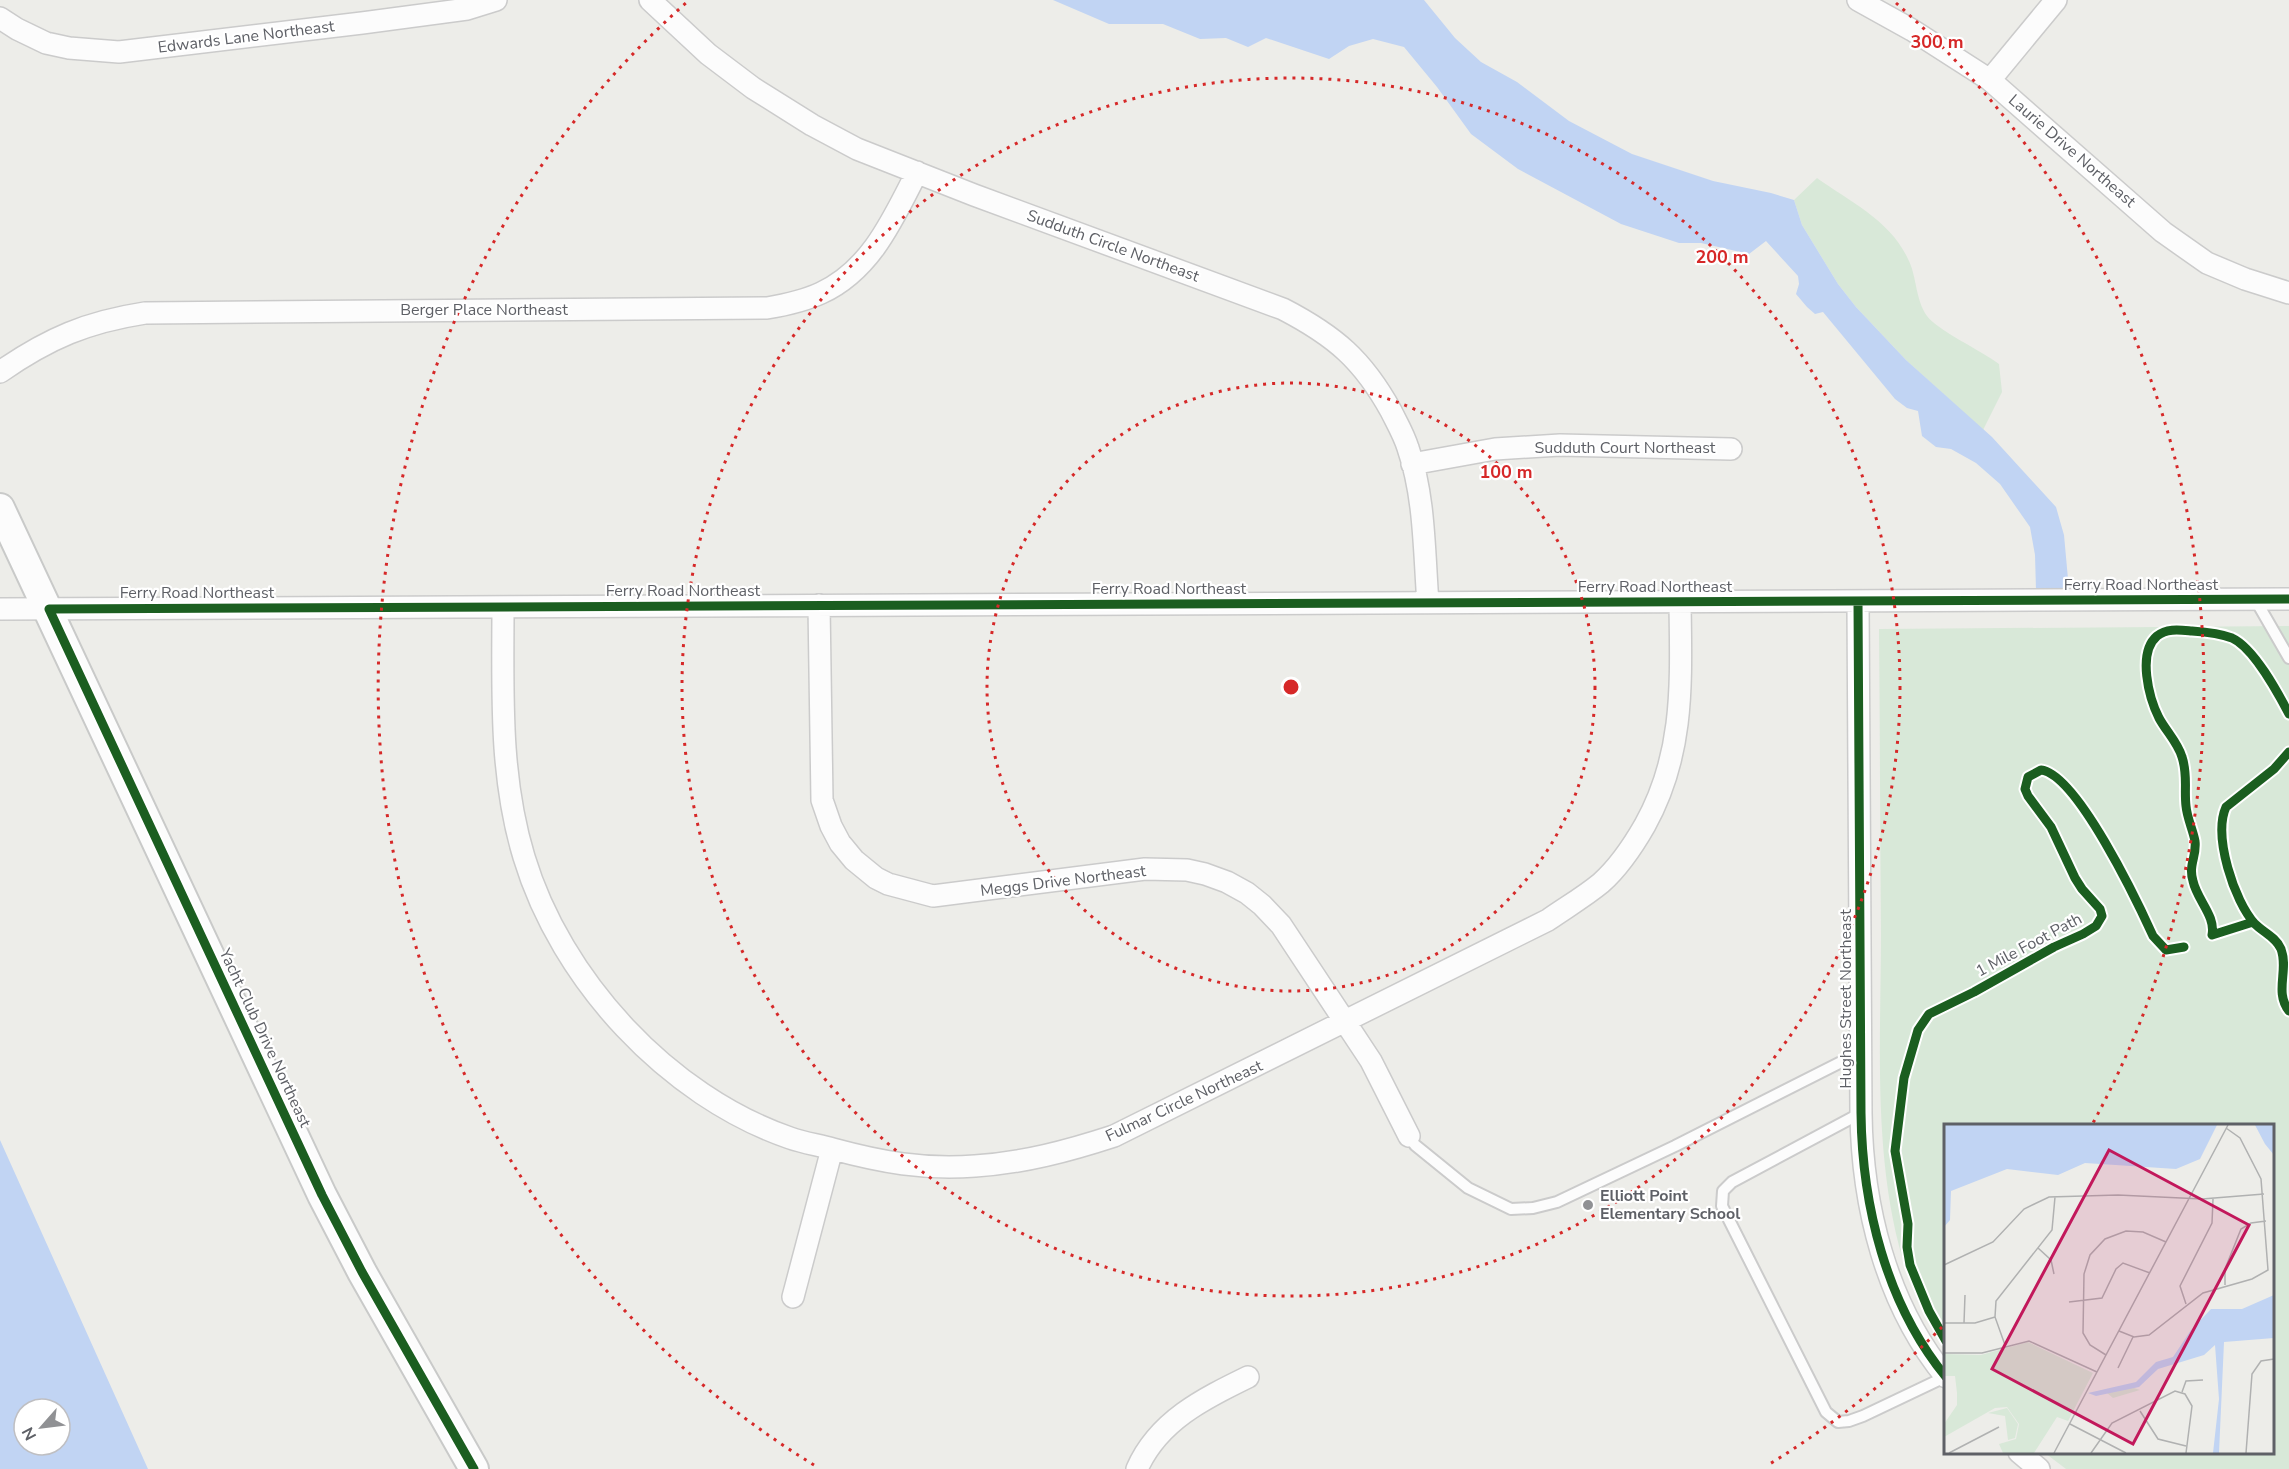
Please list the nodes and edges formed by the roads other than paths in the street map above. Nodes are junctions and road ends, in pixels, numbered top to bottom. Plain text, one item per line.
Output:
1 (496, 0) edge
2 (650, 0) edge
3 (1857, 0) edge
4 (2056, 0) edge
5 (0, 18) edge
6 (1990, 80) junction
7 (917, 172) junction
8 (2289, 293) edge
9 (0, 372) edge
10 (1731, 449) dead end
11 (1412, 464) junction
12 (0, 508) edge
13 (2255, 599) junction
14 (2289, 599) edge
15 (1680, 602) junction
16 (1858, 602) junction
17 (1428, 603) junction
18 (819, 605) junction
19 (503, 607) junction
20 (0, 609) edge
21 (49, 609) junction
22 (2289, 658) edge
23 (1345, 1022) junction
24 (1861, 1052) junction
25 (1861, 1113) junction
26 (1409, 1136) joint
27 (832, 1149) junction
28 (793, 1297) dead end
29 (1944, 1375) edge
30 (1248, 1377) dead end
31 (1944, 1377) edge
32 (2021, 1454) edge
33 (2037, 1468) edge
34 (474, 1469) edge
35 (1137, 1469) edge

1 - 5 street, Edwards Lane Northeast
2 - 7 street, Sudduth Circle Northeast
3 - 6 street, Laurie Drive Northeast
4 - 6 street
6 - 8 street, Laurie Drive Northeast
7 - 9 street, Berger Place Northeast
7 - 11 street, Sudduth Circle Northeast
10 - 11 street, Sudduth Court Northeast
11 - 17 street, Sudduth Circle Northeast
12 - 21 street, Yacht Club Drive Northeast
13 - 14 street, Ferry Road Northeast
13 - 16 street, Ferry Road Northeast
13 - 22 lane
15 - 16 street, Ferry Road Northeast
15 - 17 street, Ferry Road Northeast
15 - 23 street, Fulmar Circle Northeast
16 - 24 street, Hughes Street Northeast
17 - 18 street, Ferry Road Northeast
18 - 19 street, Ferry Road Northeast
18 - 23 street, Meggs Drive Northeast
19 - 21 street, Ferry Road Northeast
19 - 27 street, Fulmar Circle Northeast
20 - 21 street, Ferry Road Northeast
21 - 34 street, Yacht Club Drive Northeast
23 - 26 street, Meggs Drive Northeast
23 - 27 street, Fulmar Circle Northeast
24 - 25 street, Hughes Street Northeast
24 - 26 lane
25 - 29 street, Hughes Street Northeast
25 - 31 lane
27 - 28 street
30 - 35 street
32 - 33 street

